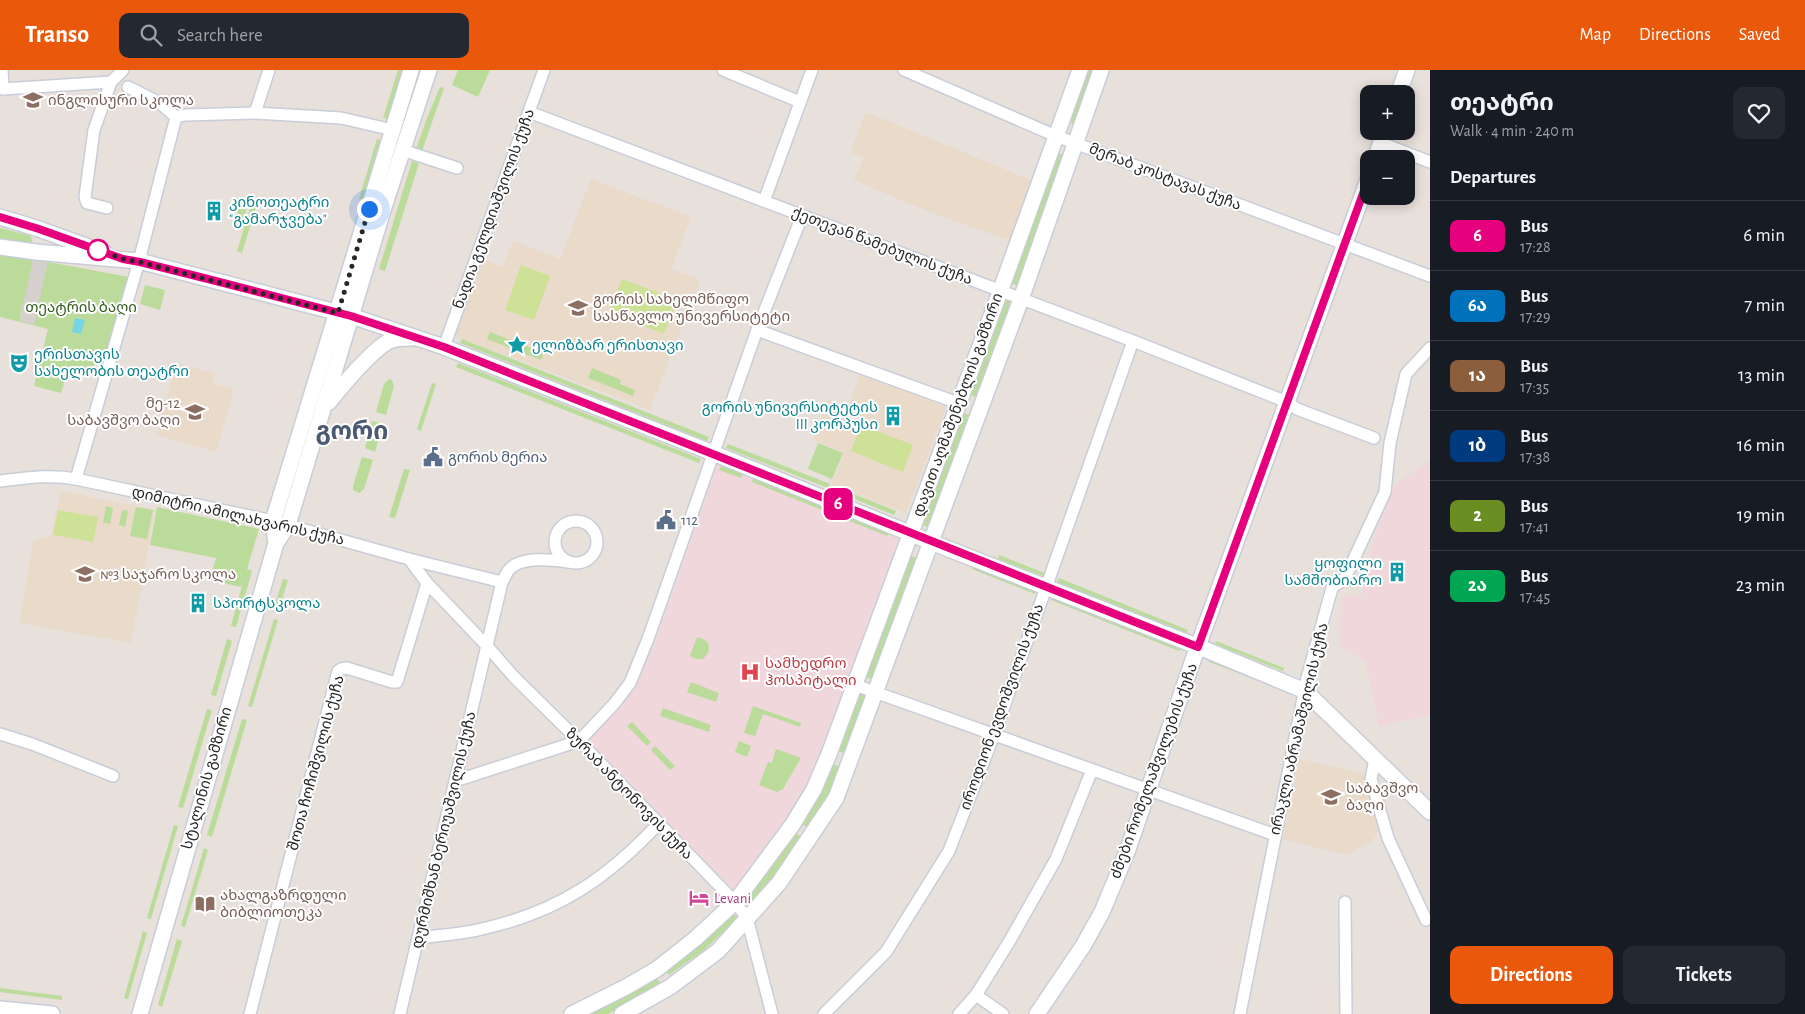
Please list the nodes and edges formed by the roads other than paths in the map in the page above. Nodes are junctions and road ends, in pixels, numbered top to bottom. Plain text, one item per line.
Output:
1 (2, 70) edge
2 (123, 70) edge
3 (269, 70) edge
4 (411, 70) edge
5 (544, 70) edge
6 (723, 70) edge
7 (812, 70) edge
8 (904, 70) edge
9 (1080, 70) edge
10 (1101, 70) edge
11 (1407, 70) edge
12 (430, 71) edge
13 (111, 82) junction
14 (1401, 85) edge
15 (128, 87) dead end
16 (2, 91) edge
17 (800, 102) junction
18 (255, 112) junction
19 (529, 112) junction
20 (176, 117) junction
21 (393, 130) junction
22 (1056, 136) junction
23 (1389, 140) edge
24 (1075, 142) junction
25 (402, 150) junction
26 (1430, 162) edge
27 (457, 168) dead end
28 (764, 201) junction
29 (1360, 202) edge
30 (106, 208) dead end
31 (802, 216) junction
32 (0, 217) edge
33 (1345, 245) junction
34 (0, 247) edge
35 (123, 259) junction
36 (140, 262) junction
37 (1430, 276) edge
38 (1000, 292) junction
39 (1021, 299) junction
40 (344, 314) junction
41 (757, 330) junction
42 (416, 338) junction
43 (1133, 341) junction
44 (444, 347) junction
45 (1430, 348) edge
46 (1287, 402) junction
47 (958, 403) junction
48 (325, 407) junction
49 (1374, 438) dead end
50 (713, 453) junction
51 (76, 479) junction
52 (0, 482) edge
53 (280, 523) junction
54 (911, 533) junction
55 (931, 541) junction
56 (555, 547) junction
57 (409, 559) junction
58 (546, 559) junction
59 (569, 562) junction
60 (502, 582) junction
61 (427, 583) junction
62 (1045, 586) junction
63 (487, 646) junction
64 (1198, 647) junction
65 (855, 685) junction
66 (1305, 691) junction
67 (877, 693) junction
68 (0, 734) edge
69 (994, 735) junction
70 (579, 742) junction
71 (829, 754) junction
72 (1375, 759) junction
73 (850, 762) junction
74 (1092, 770) junction
75 (113, 776) dead end
76 (455, 781) junction
77 (1148, 790) junction
78 (1430, 812) edge
79 (659, 823) junction
80 (793, 824) junction
81 (1275, 835) junction
82 (811, 837) junction
83 (735, 902) junction
84 (1345, 902) dead end
85 (747, 918) junction
86 (1426, 920) dead end
87 (418, 938) junction
88 (657, 969) junction
89 (670, 987) junction
90 (976, 995) junction
91 (0, 1009) edge
92 (46, 1014) edge
93 (140, 1014) edge
94 (250, 1014) edge
95 (400, 1014) edge
96 (572, 1014) edge
97 (622, 1014) edge
98 (772, 1014) edge
99 (824, 1014) edge
100 (959, 1014) edge
101 (1003, 1014) edge
102 (1036, 1014) edge
103 (1240, 1014) edge
104 (1346, 1014) edge

1 - 16 street
2 - 13 street
3 - 18 street
4 - 21 street, სტალინის გამზირი
5 - 19 street, ნადია გელდიაშვილის ქუჩა
6 - 17 street
7 - 17 street
8 - 22 street, მერაბ კოსტავას ქუჩა
9 - 22 street, დავით აღმაშენებლის გამზირი
10 - 24 street, დავით აღმაშენებლის გამზირი
11 - 14 street
12 - 25 street, სტალინის გამზირი
13 - 16 street
13 - 30 street
15 - 20 street
17 - 28 street
18 - 20 street
18 - 21 street
19 - 28 street, ქეთევან წამებულის ქუჩა
19 - 44 street, ნადია გელდიაშვილის ქუჩა
20 - 36 street
21 - 40 street, სტალინის გამზირი
22 - 24 street, მერაბ კოსტავას ქუჩა
22 - 38 street, დავით აღმაშენებლის გამზირი
23 - 26 street
24 - 33 street, მერაბ კოსტავას ქუჩა
24 - 39 street, დავით აღმაშენებლის გამზირი
25 - 27 street
25 - 40 street, სტალინის გამზირი
28 - 31 street, ქეთევან წამებულის ქუჩა
29 - 33 street, ძმები რომელაშვილების ქუჩა
31 - 38 street, ქეთევან წამებულის ქუჩა
31 - 41 street
32 - 35 street
33 - 37 street, მერაბ კოსტავას ქუჩა
33 - 46 street, ძმები რომელაშვილების ქუჩა
34 - 35 street
35 - 36 street
36 - 40 street
36 - 51 street
38 - 39 street, ქეთევან წამებულის ქუჩა
38 - 47 street, დავით აღმაშენებლის გამზირი
39 - 43 street, ქეთევან წამებულის ქუჩა
39 - 55 street, დავით აღმაშენებლის გამზირი
40 - 42 street
40 - 48 street, სტალინის გამზირი
40 - 53 street, სტალინის გამზირი
41 - 47 street
41 - 50 street
42 - 44 street
42 - 48 street
43 - 46 street, ქეთევან წამებულის ქუჩა
43 - 62 street, იროდიონ ევდოშვილის ქუჩა
44 - 50 street
45 - 66 street, ირაკლი აბრამაშვილის ქუჩა
46 - 49 street, ქეთევან წამებულის ქუჩა
46 - 64 street, ძმები რომელაშვილების ქუჩა
47 - 54 street, დავით აღმაშენებლის გამზირი
48 - 53 street, სტალინის გამზირი
50 - 54 street
50 - 70 street
51 - 52 street, დიმიტრი ამილახვარის ქუჩა
51 - 53 street, დიმიტრი ამილახვარის ქუჩა
53 - 57 street, დიმიტრი ამილახვარის ქუჩა
53 - 93 street, სტალინის გამზირი
54 - 55 street
54 - 65 street, დავით აღმაშენებლის გამზირი
55 - 62 street
55 - 67 street, დავით აღმაშენებლის გამზირი
56 - 58 street
56 - 59 street
56 - 59 street
57 - 60 street, დიმიტრი ამილახვარის ქუჩა
57 - 61 street, ზურაბ ანტონოვის ქუჩა
58 - 59 street
58 - 60 street
60 - 63 street
61 - 63 street, ზურაბ ანტონოვის ქუჩა
61 - 94 street, შოთა ჩოჩიშვილის ქუჩა
62 - 64 street
62 - 69 street, იროდიონ ევდოშვილის ქუჩა
63 - 70 street, ზურაბ ანტონოვის ქუჩა
63 - 76 street, დურმიშხან ბერიუაშვილის ქუჩა
64 - 66 street
64 - 77 street, ძმები რომელაშვილების ქუჩა
65 - 67 street
65 - 71 street, დავით აღმაშენებლის გამზირი
66 - 72 street
66 - 81 street, ირაკლი აბრამაშვილის ქუჩა
67 - 69 street
67 - 73 street, დავით აღმაშენებლის გამზირი
68 - 75 street
69 - 74 street
69 - 99 street, იროდიონ ევდოშვილის ქუჩა
70 - 76 street
70 - 79 street, ზურაბ ანტონოვის ქუჩა
71 - 73 street
71 - 80 street, დავით აღმაშენებლის გამზირი
72 - 78 street
72 - 86 street
73 - 82 street, დავით აღმაშენებლის გამზირი
74 - 77 street
74 - 90 street
76 - 87 street, დურმიშხან ბერიუაშვილის ქუჩა
77 - 81 street
77 - 102 street, ძმები რომელაშვილების ქუჩა
79 - 83 street, ზურაბ ანტონოვის ქუჩა
79 - 87 street
80 - 82 street
80 - 83 street, დავით აღმაშენებლის გამზირი
81 - 103 street, ირაკლი აბრამაშვილის ქუჩა
82 - 85 street, დავით აღმაშენებლის გამზირი
83 - 85 street, ზურაბ ანტონოვის ქუჩა
83 - 88 street, დავით აღმაშენებლის გამზირი
84 - 104 street
85 - 89 street, დავით აღმაშენებლის გამზირი
85 - 98 street, ზურაბ ანტონოვის ქუჩა
87 - 95 street, დურმიშხან ბერიუაშვილის ქუჩა
88 - 89 street
88 - 96 street, დავით აღმაშენებლის გამზირი
89 - 97 street, დავით აღმაშენებლის გამზირი
90 - 100 street
90 - 101 street
91 - 92 street

